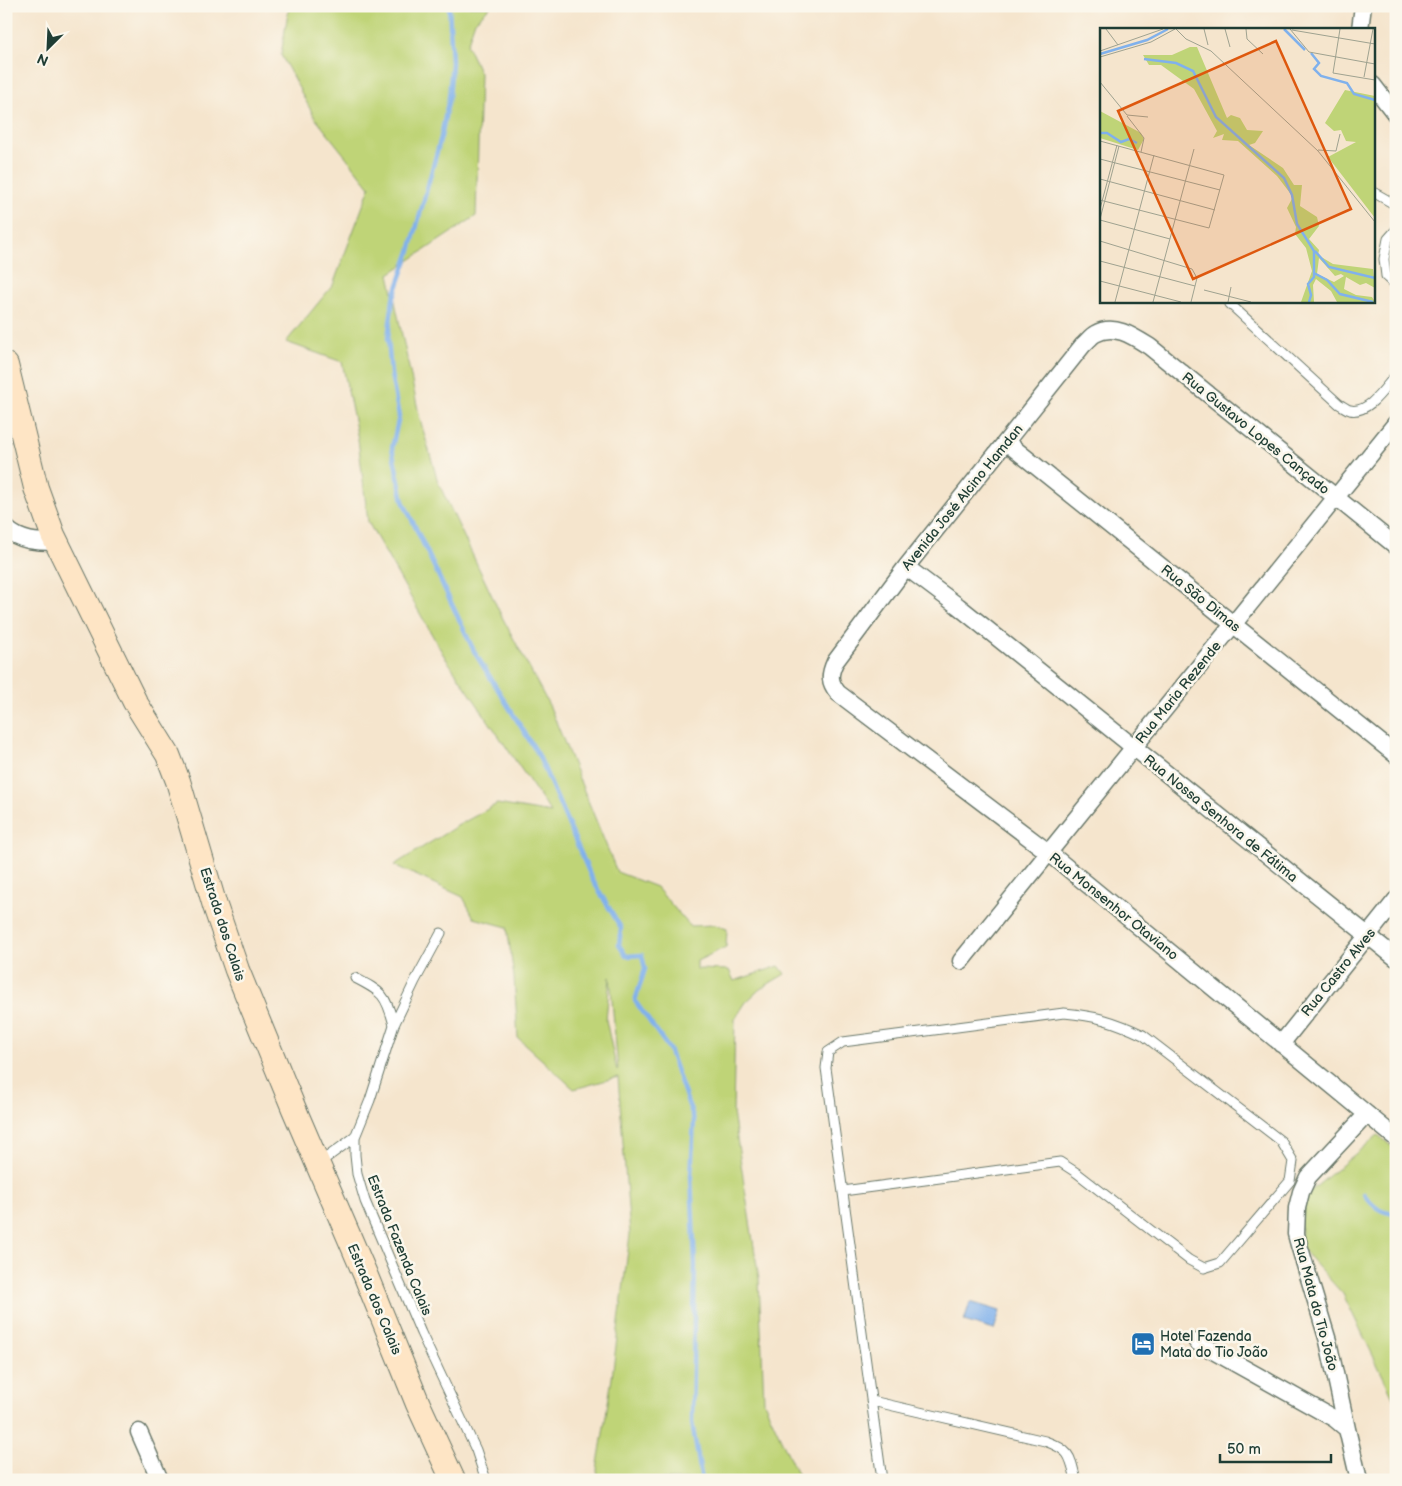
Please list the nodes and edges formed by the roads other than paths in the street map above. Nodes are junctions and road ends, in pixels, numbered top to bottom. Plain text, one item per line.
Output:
1 (1374, 86) edge
2 (1396, 115) edge
3 (1374, 193) edge
4 (1396, 205) edge
5 (1396, 230) edge
6 (1396, 285) edge
7 (1229, 302) edge
8 (1111, 329) joint
9 (6, 365) edge
10 (1396, 375) edge
11 (1396, 423) edge
12 (1006, 442) junction
13 (1336, 497) junction
14 (6, 528) edge
15 (56, 542) junction
16 (1396, 546) edge
17 (906, 567) junction
18 (1234, 623) junction
19 (830, 679) joint
20 (1133, 748) junction
21 (1396, 755) edge
22 (1048, 852) junction
23 (1396, 900) edge
24 (441, 933) dead end
25 (1368, 935) junction
26 (1396, 958) edge
27 (961, 960) dead end
28 (355, 978) dead end
29 (394, 1025) junction
30 (1281, 1044) junction
31 (1367, 1114) junction
32 (355, 1137) junction
33 (1396, 1138) edge
34 (318, 1163) junction
35 (843, 1191) junction
36 (1197, 1342) dead end
37 (872, 1401) junction
38 (1347, 1429) junction
39 (139, 1432) dead end
40 (160, 1480) edge
41 (454, 1480) edge
42 (486, 1480) edge
43 (882, 1480) edge
44 (1076, 1480) edge
45 (1359, 1480) edge

1 - 2 street
3 - 4 lane
5 - 6 lane
7 - 10 lane
8 - 12 street, Avenida José Alcino Hamdan
8 - 13 street, Rua Gustavo Lopes Cançado
9 - 15 street, Estrada dos Calais
11 - 13 street, Rua Maria Rezende
12 - 17 street, Avenida José Alcino Hamdan
12 - 18 street, Rua São Dimas
13 - 16 street, Rua Gustavo Lopes Cançado
13 - 18 street, Rua Maria Rezende
14 - 15 street
15 - 34 street, Estrada dos Calais
17 - 19 street, Avenida José Alcino Hamdan
17 - 20 street, Rua Nossa Senhora de Fátima
18 - 20 street, Rua Maria Rezende
18 - 21 street, Rua São Dimas
19 - 22 street, Rua Monsenhor Otaviano
20 - 22 street, Rua Maria Rezende
20 - 25 street, Rua Nossa Senhora de Fátima
22 - 27 street, Rua Maria Rezende
22 - 30 street, Rua Monsenhor Otaviano
23 - 25 street, Rua Castro Alves
24 - 29 lane, Estrada Fazenda Calais
25 - 26 street, Rua Nossa Senhora de Fátima
25 - 30 street, Rua Castro Alves
28 - 29 lane
29 - 32 lane, Estrada Fazenda Calais
30 - 31 street, Rua Monsenhor Otaviano
31 - 33 street, Rua Monsenhor Otaviano
31 - 38 street, Rua Mata do Tio João
32 - 34 lane
32 - 42 lane, Estrada Fazenda Calais
34 - 41 street, Estrada dos Calais
35 - 35 lane
35 - 37 lane
36 - 38 street
37 - 43 lane
37 - 44 lane
38 - 45 street, Rua Mata do Tio João
39 - 40 street

